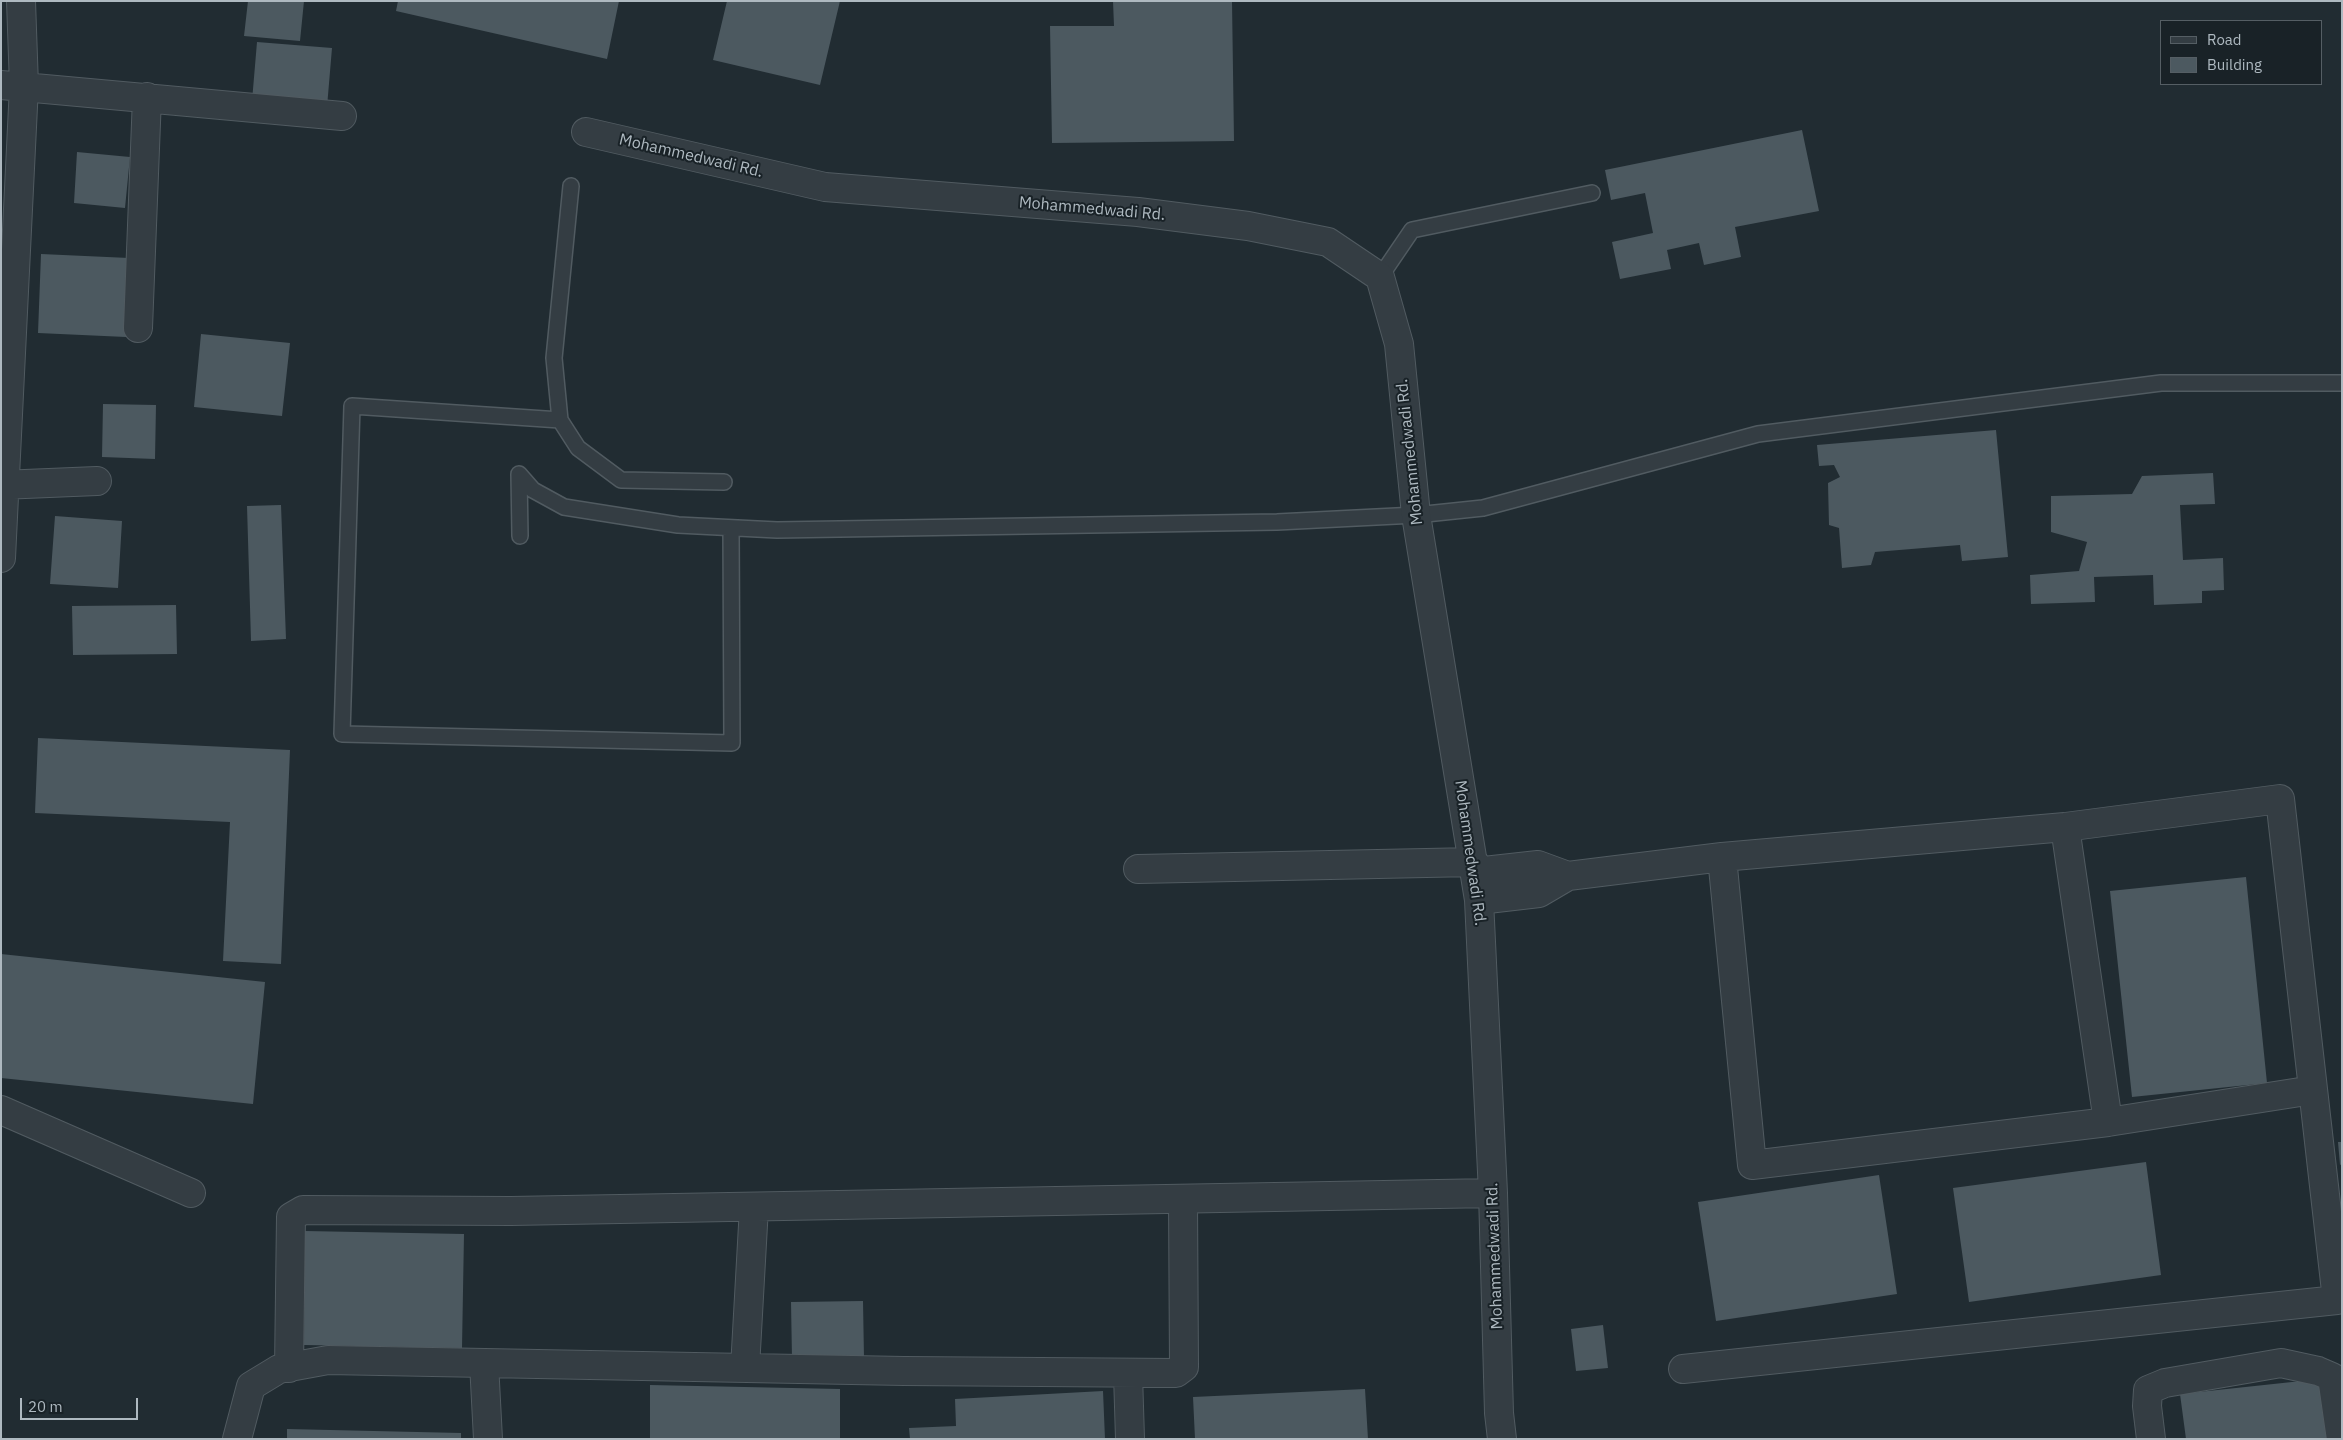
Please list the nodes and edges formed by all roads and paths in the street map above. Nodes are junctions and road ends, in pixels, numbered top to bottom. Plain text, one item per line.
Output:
1 (21, 1) edge
2 (13, 86) edge
3 (147, 97) junction
4 (342, 116) dead end
5 (586, 132) dead end
6 (571, 186) dead end
7 (1592, 193) dead end
8 (1380, 276) junction
9 (138, 328) dead end
10 (2342, 383) edge
11 (560, 420) junction
12 (97, 481) dead end
13 (724, 482) dead end
14 (3, 485) edge
15 (1416, 514) junction
16 (731, 528) junction
17 (520, 536) dead end
18 (1, 558) edge
19 (2065, 827) junction
20 (1722, 857) junction
21 (1475, 867) junction
22 (1138, 869) dead end
23 (1568, 876) junction
24 (1479, 900) junction
25 (2313, 1090) junction
26 (1, 1110) edge
27 (2108, 1122) junction
28 (191, 1193) dead end
29 (1493, 1194) junction
30 (1183, 1200) junction
31 (754, 1207) junction
32 (484, 1363) junction
33 (289, 1368) junction
34 (744, 1368) junction
35 (1683, 1369) dead end
36 (1128, 1374) junction
37 (237, 1439) edge
38 (488, 1439) edge
39 (1130, 1439) edge
40 (1502, 1439) edge
41 (2151, 1439) edge
42 (2341, 1439) edge

1 - 2 street
2 - 3 street
2 - 14 street
3 - 4 street
3 - 9 street
5 - 8 street, Mohammedwadi Rd.
6 - 11 lane
7 - 8 lane
8 - 15 street, Mohammedwadi Rd.
10 - 15 lane
11 - 13 lane
11 - 16 lane
12 - 14 street
14 - 18 street
15 - 16 lane
15 - 21 street, Mohammedwadi Rd.
16 - 17 lane
19 - 20 street
19 - 25 street
19 - 27 street
20 - 23 street
20 - 27 street
21 - 22 street
21 - 23 street
21 - 24 street, Mohammedwadi Rd.
23 - 24 street
24 - 29 street, Mohammedwadi Rd.
25 - 27 street
25 - 35 street
26 - 28 street
29 - 30 street
29 - 40 street, Mohammedwadi Rd.
30 - 31 street
30 - 36 street
31 - 33 street
31 - 34 street
32 - 33 street
32 - 34 street
32 - 38 street
33 - 37 street
34 - 36 street
36 - 39 street
41 - 42 street

